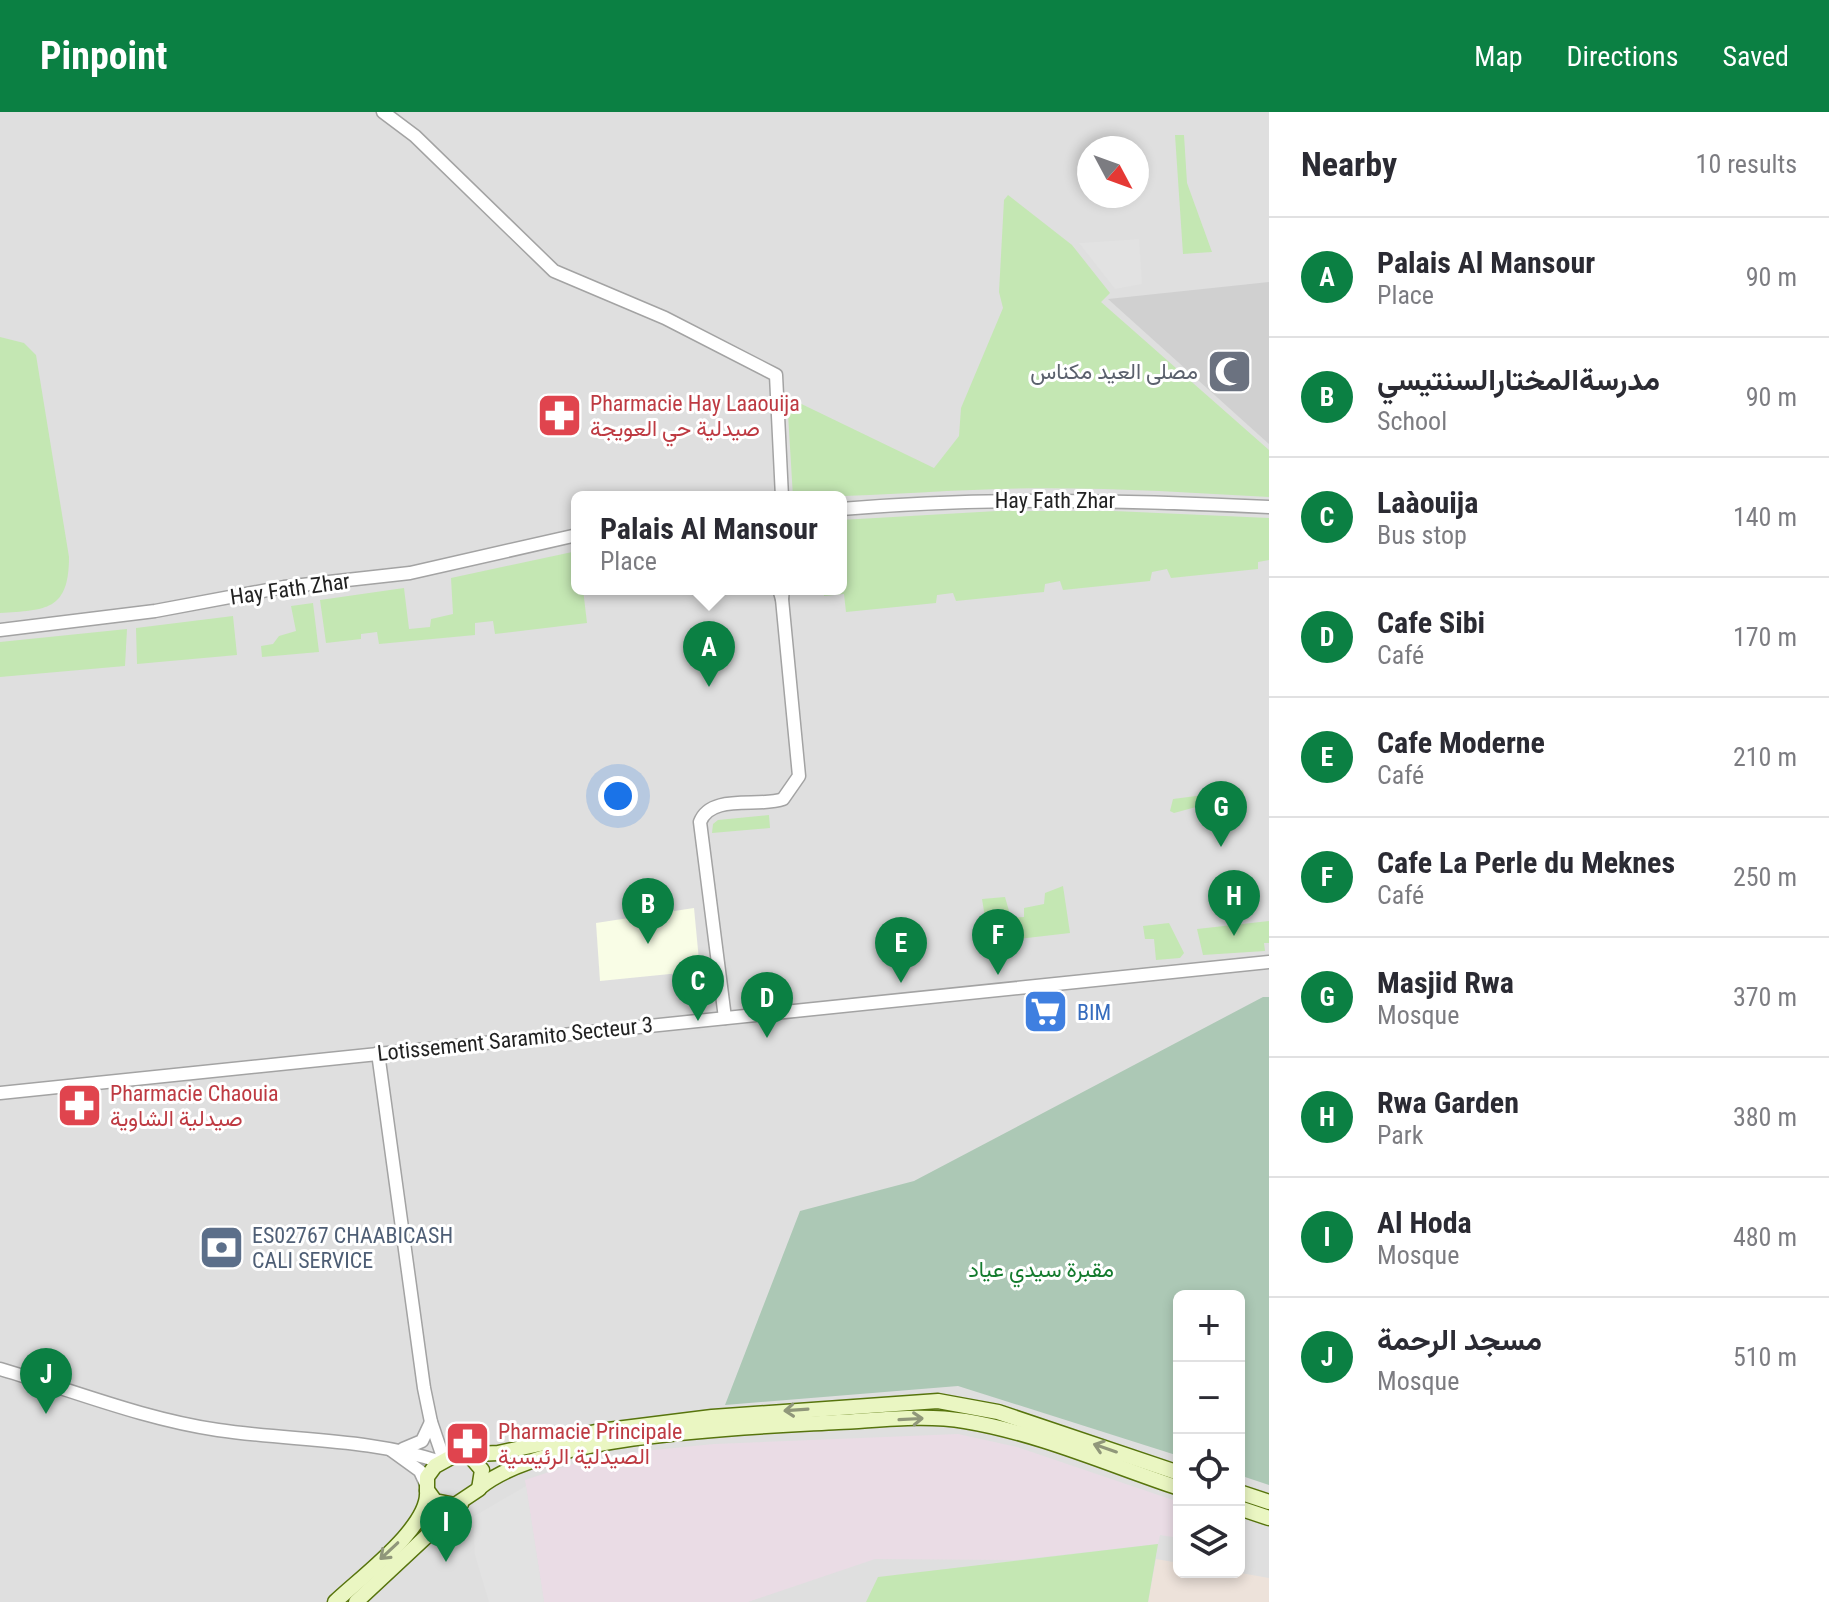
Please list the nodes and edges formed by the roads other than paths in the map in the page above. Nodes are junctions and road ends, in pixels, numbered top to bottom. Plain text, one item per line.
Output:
1 (383, 112) edge
2 (782, 491) edge
3 (1269, 507) edge
4 (847, 509) edge
5 (571, 536) edge
6 (782, 595) edge
7 (0, 630) edge
8 (1269, 962) edge
9 (725, 1018) junction
10 (378, 1053) junction
11 (0, 1093) edge
12 (0, 1369) edge
13 (844, 1414) junction
14 (431, 1422) junction
15 (1052, 1438) junction
16 (385, 1446) junction
17 (403, 1449) junction
18 (465, 1455) junction
19 (443, 1461) junction
20 (1173, 1471) edge
21 (1173, 1486) edge
22 (427, 1487) junction
23 (479, 1489) junction
24 (1245, 1494) edge
25 (465, 1500) junction
26 (1269, 1502) edge
27 (1245, 1510) edge
28 (1269, 1518) edge
29 (335, 1602) edge
30 (356, 1602) edge

1 - 2 street
3 - 4 street, Hay Fath Zhar
5 - 7 street, Hay Fath Zhar
6 - 9 street
8 - 9 street, Lotissement Saramito Secteur 3
9 - 10 street, Lotissement Saramito Secteur 3
10 - 11 street, Lotissement Saramito Secteur 3
10 - 14 street
12 - 16 street
13 - 15 main road
13 -> 18 main road
13 - 23 main road
14 - 17 street
14 - 18 street
14 - 19 street
20 -> 15 main road
15 - 21 main road
16 - 17 street
16 - 22 street
17 - 19 street
18 - 19 main road
18 - 23 main road
19 - 22 main road
22 - 25 main road
22 -> 29 main road
23 - 25 main road
24 - 26 main road
25 - 30 main road
27 - 28 main road

